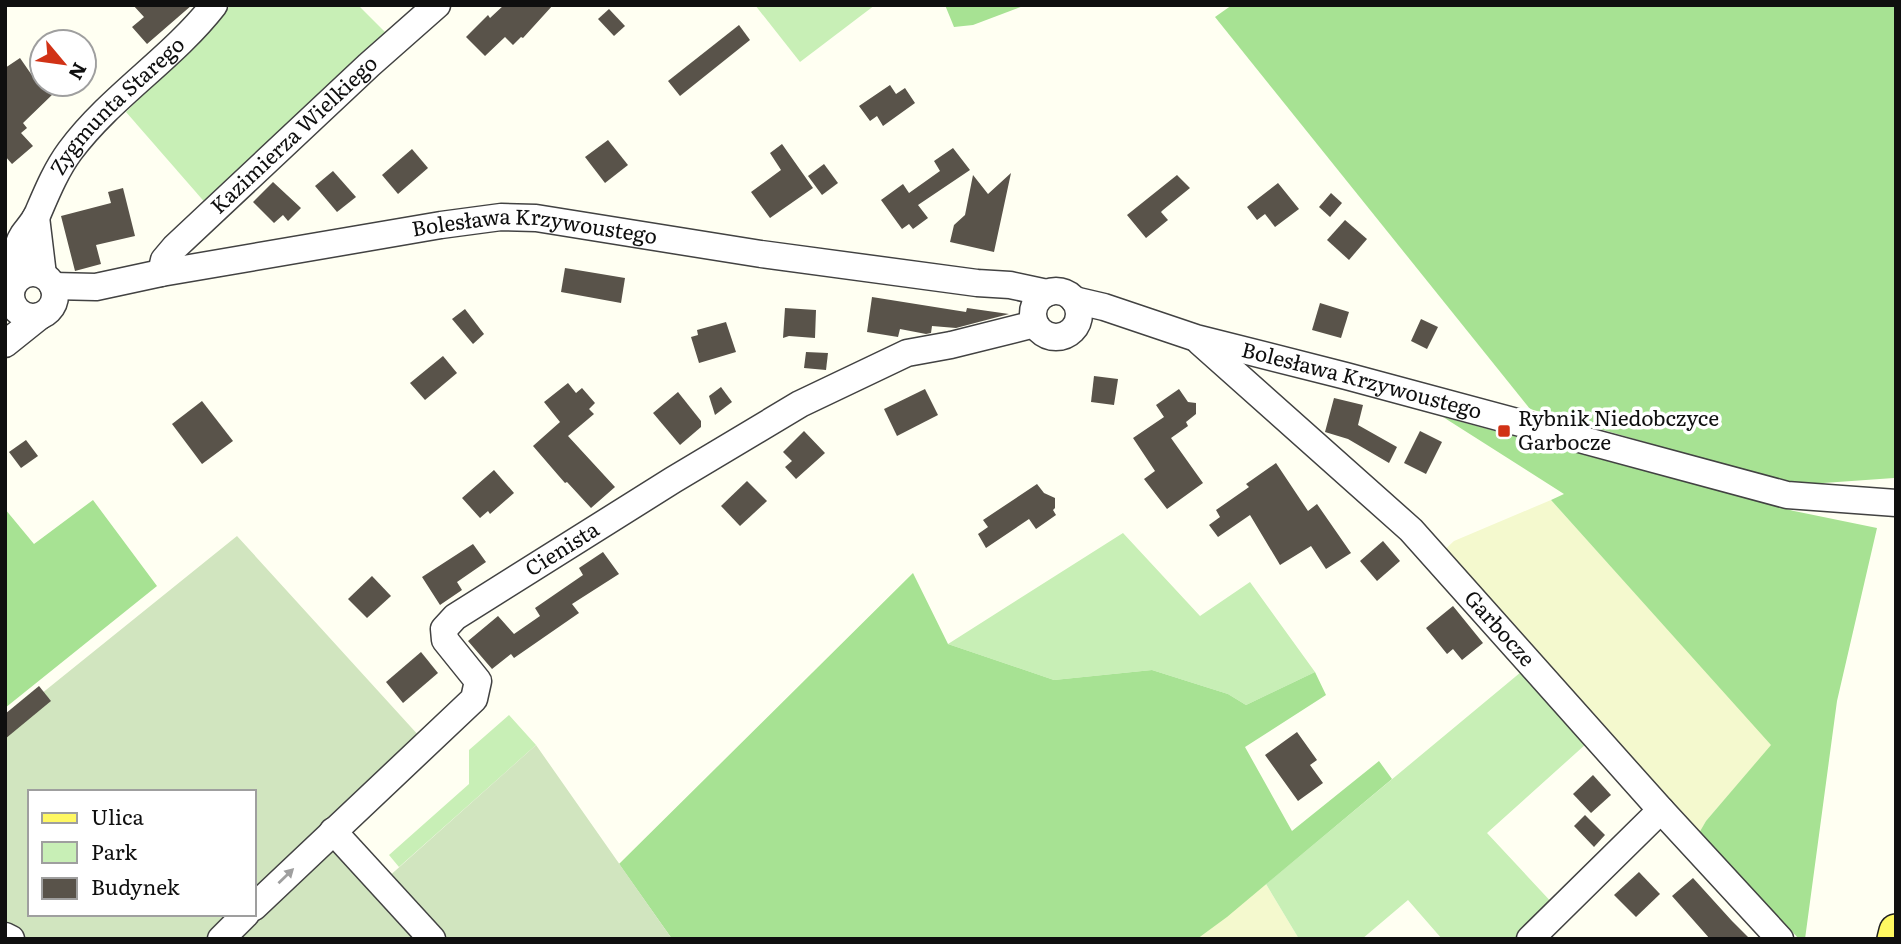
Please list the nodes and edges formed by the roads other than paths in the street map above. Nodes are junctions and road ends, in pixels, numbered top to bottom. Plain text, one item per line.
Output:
1 (214, 5) edge
2 (437, 5) edge
3 (36, 217) junction
4 (12, 236) edge
5 (161, 273) junction
6 (40, 293) junction
7 (1074, 300) junction
8 (1038, 309) junction
9 (1116, 312) junction
10 (9, 313) edge
11 (1073, 328) junction
12 (1196, 338) junction
13 (5, 344) edge
14 (1896, 503) edge
15 (1661, 810) junction
16 (326, 838) junction
17 (256, 905) edge
18 (244, 916) edge
19 (1896, 931) edge
20 (5, 936) edge
21 (11, 939) edge
22 (221, 939) edge
23 (432, 939) edge
24 (1530, 939) edge
25 (1780, 939) edge
26 (1894, 939) edge

1 - 3 street, Zygmunta Starego
2 - 5 street, Kazimierza Wielkiego
3 - 4 street, Zygmunta Starego
3 - 6 street
4 - 6 street, Zygmunta Starego
5 - 6 street, Bolesława Krzywoustego
5 - 8 street, Bolesława Krzywoustego
6 - 10 street
6 - 13 street, Bolesława Krzywoustego
7 - 8 street
7 - 9 street, Bolesława Krzywoustego
7 - 11 street
8 - 11 street
8 - 16 street, Cienista
9 - 11 street
9 - 12 street, Bolesława Krzywoustego
12 - 14 street, Bolesława Krzywoustego
12 - 15 street, Garbocze
15 - 24 street
15 - 25 street, Garbocze
17 -> 16 street, Cienista
16 - 23 street
18 - 22 street
19 - 26 main road
20 - 21 street

